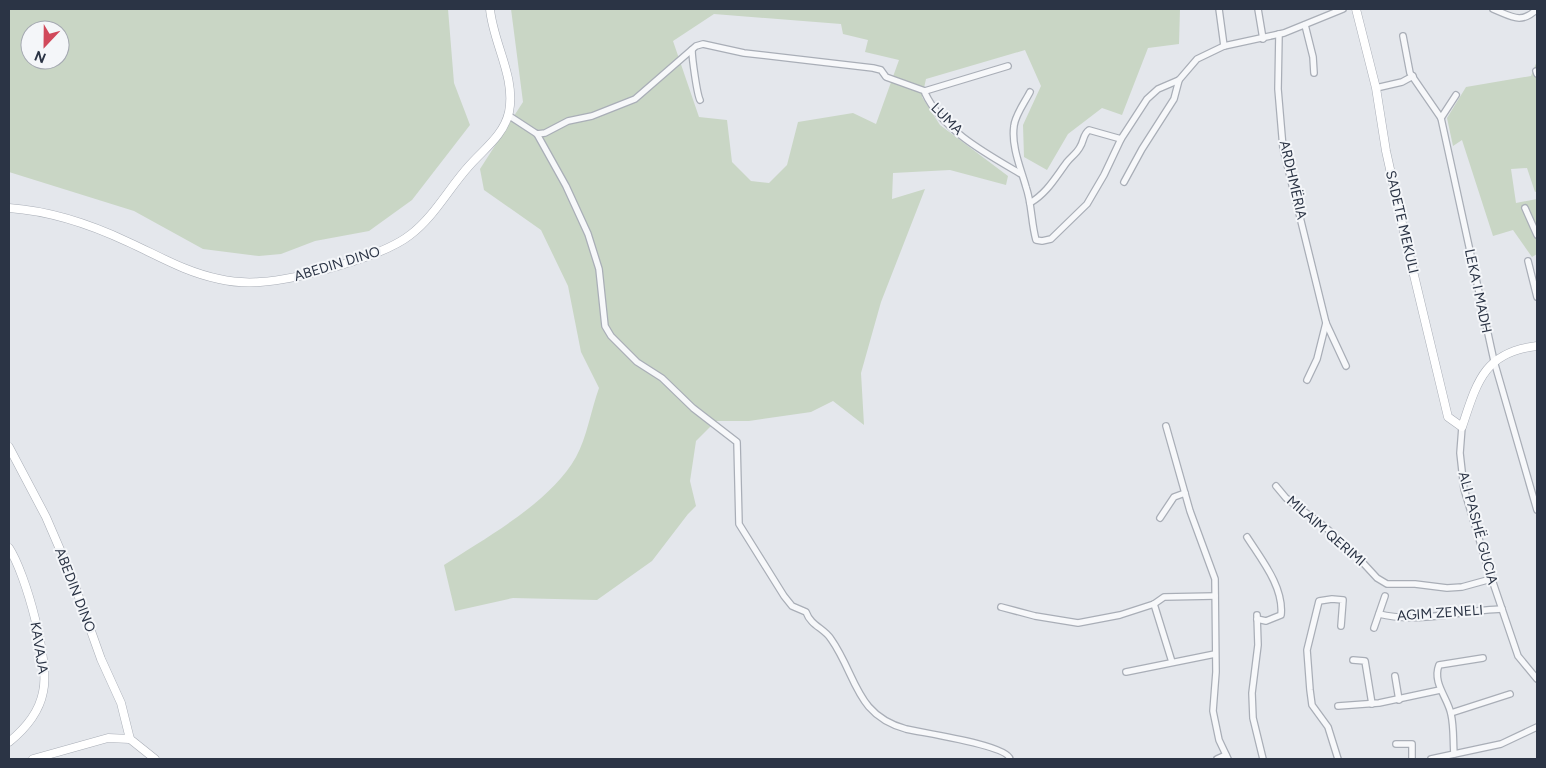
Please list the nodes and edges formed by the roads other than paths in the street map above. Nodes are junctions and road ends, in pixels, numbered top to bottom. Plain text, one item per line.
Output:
1 (490, 9) edge
2 (1219, 9) edge
3 (1258, 9) edge
4 (1326, 9) edge
5 (1343, 9) edge
6 (1356, 9) edge
7 (1493, 9) edge
8 (1537, 9) edge
9 (1329, 16) junction
10 (1305, 25) junction
11 (1279, 34) junction
12 (1403, 36) dead end
13 (1263, 39) junction
14 (1224, 46) junction
15 (692, 50) junction
16 (1008, 66) dead end
17 (1314, 73) dead end
18 (1413, 76) junction
19 (1178, 80) junction
20 (1376, 88) junction
21 (925, 90) junction
22 (1030, 92) dead end
23 (1456, 95) dead end
24 (700, 100) dead end
25 (508, 115) junction
26 (1441, 118) junction
27 (536, 134) junction
28 (1121, 139) junction
29 (1021, 174) junction
30 (1124, 182) dead end
31 (1030, 204) junction
32 (9, 208) edge
33 (1526, 208) dead end
34 (1537, 236) edge
35 (1528, 261) dead end
36 (1537, 297) edge
37 (1326, 323) junction
38 (1537, 346) edge
39 (1494, 361) junction
40 (1346, 366) dead end
41 (1307, 380) dead end
42 (1166, 426) dead end
43 (1462, 427) junction
44 (9, 447) edge
45 (1276, 486) dead end
46 (1185, 493) junction
47 (1537, 510) edge
48 (1160, 518) dead end
49 (1247, 537) dead end
50 (9, 548) edge
51 (1492, 579) junction
52 (1215, 596) junction
53 (1384, 596) dead end
54 (1154, 604) junction
55 (1001, 607) dead end
56 (1502, 609) junction
57 (1379, 614) junction
58 (1341, 626) dead end
59 (1374, 628) dead end
60 (1215, 654) junction
61 (1483, 658) dead end
62 (1352, 660) dead end
63 (1172, 662) junction
64 (1126, 672) dead end
65 (1395, 676) dead end
66 (1537, 679) edge
67 (1440, 690) junction
68 (1510, 694) dead end
69 (1399, 700) junction
70 (1372, 704) junction
71 (1338, 706) dead end
72 (1452, 713) junction
73 (1537, 728) edge
74 (130, 738) junction
75 (9, 742) edge
76 (1396, 744) dead end
77 (1452, 756) edge
78 (1227, 757) edge
79 (33, 759) edge
80 (155, 759) edge
81 (1010, 759) edge
82 (1217, 759) edge
83 (1263, 759) edge
84 (1338, 759) edge
85 (1412, 759) edge
86 (1431, 759) edge

1 - 25 street, ABEDIN DINO
2 - 14 street
3 - 13 street
4 - 9 street
5 - 9 street
6 - 20 street, SADETE MEKULI
7 - 8 street
9 - 10 street
10 - 11 street
10 - 17 street
11 - 13 street
11 - 37 street, ARDHMËRIA
12 - 18 street, LEKA I MADH
13 - 14 street
14 - 19 street
15 - 21 street
15 - 24 street
15 - 27 street
16 - 21 street, LUMA
18 - 20 street
18 - 26 street, LEKA I MADH
19 - 28 street
19 - 30 street
20 - 43 street, SADETE MEKULI
21 - 29 street, LUMA
22 - 29 street
23 - 26 street
25 - 27 street
25 - 32 street, ABEDIN DINO
26 - 39 street, LEKA I MADH
27 - 81 street
28 - 31 street
28 - 31 street
29 - 31 street
33 - 34 street
35 - 36 street
37 - 40 street, ARDHMËRIA
37 - 41 street, ARDHMËRIA
38 - 39 street
39 - 43 street, ALI PASHË GUCIA
39 - 47 street, LEKA I MADH
42 - 46 street
43 - 51 street, ALI PASHË GUCIA
44 - 74 street, ABEDIN DINO
45 - 51 street, MILAIM QERIMI
46 - 48 street
46 - 52 street
49 - 83 street
50 - 75 street, KAVAJA
51 - 56 street, ALI PASHË GUCIA
52 - 54 street
52 - 60 street
53 - 57 street, AGIM ZENELI
54 - 55 street
54 - 63 street
56 - 57 street, AGIM ZENELI
56 - 66 street, ALI PASHË GUCIA
57 - 59 street, AGIM ZENELI
58 - 84 street
60 - 63 street
60 - 78 street
61 - 67 street
62 - 70 street
63 - 64 street
65 - 69 street
67 - 69 street
67 - 72 street
68 - 72 street
69 - 70 street
70 - 71 street
72 - 77 street
73 - 77 street
74 - 79 street
74 - 80 street
76 - 85 street
77 - 86 street
78 - 82 street

